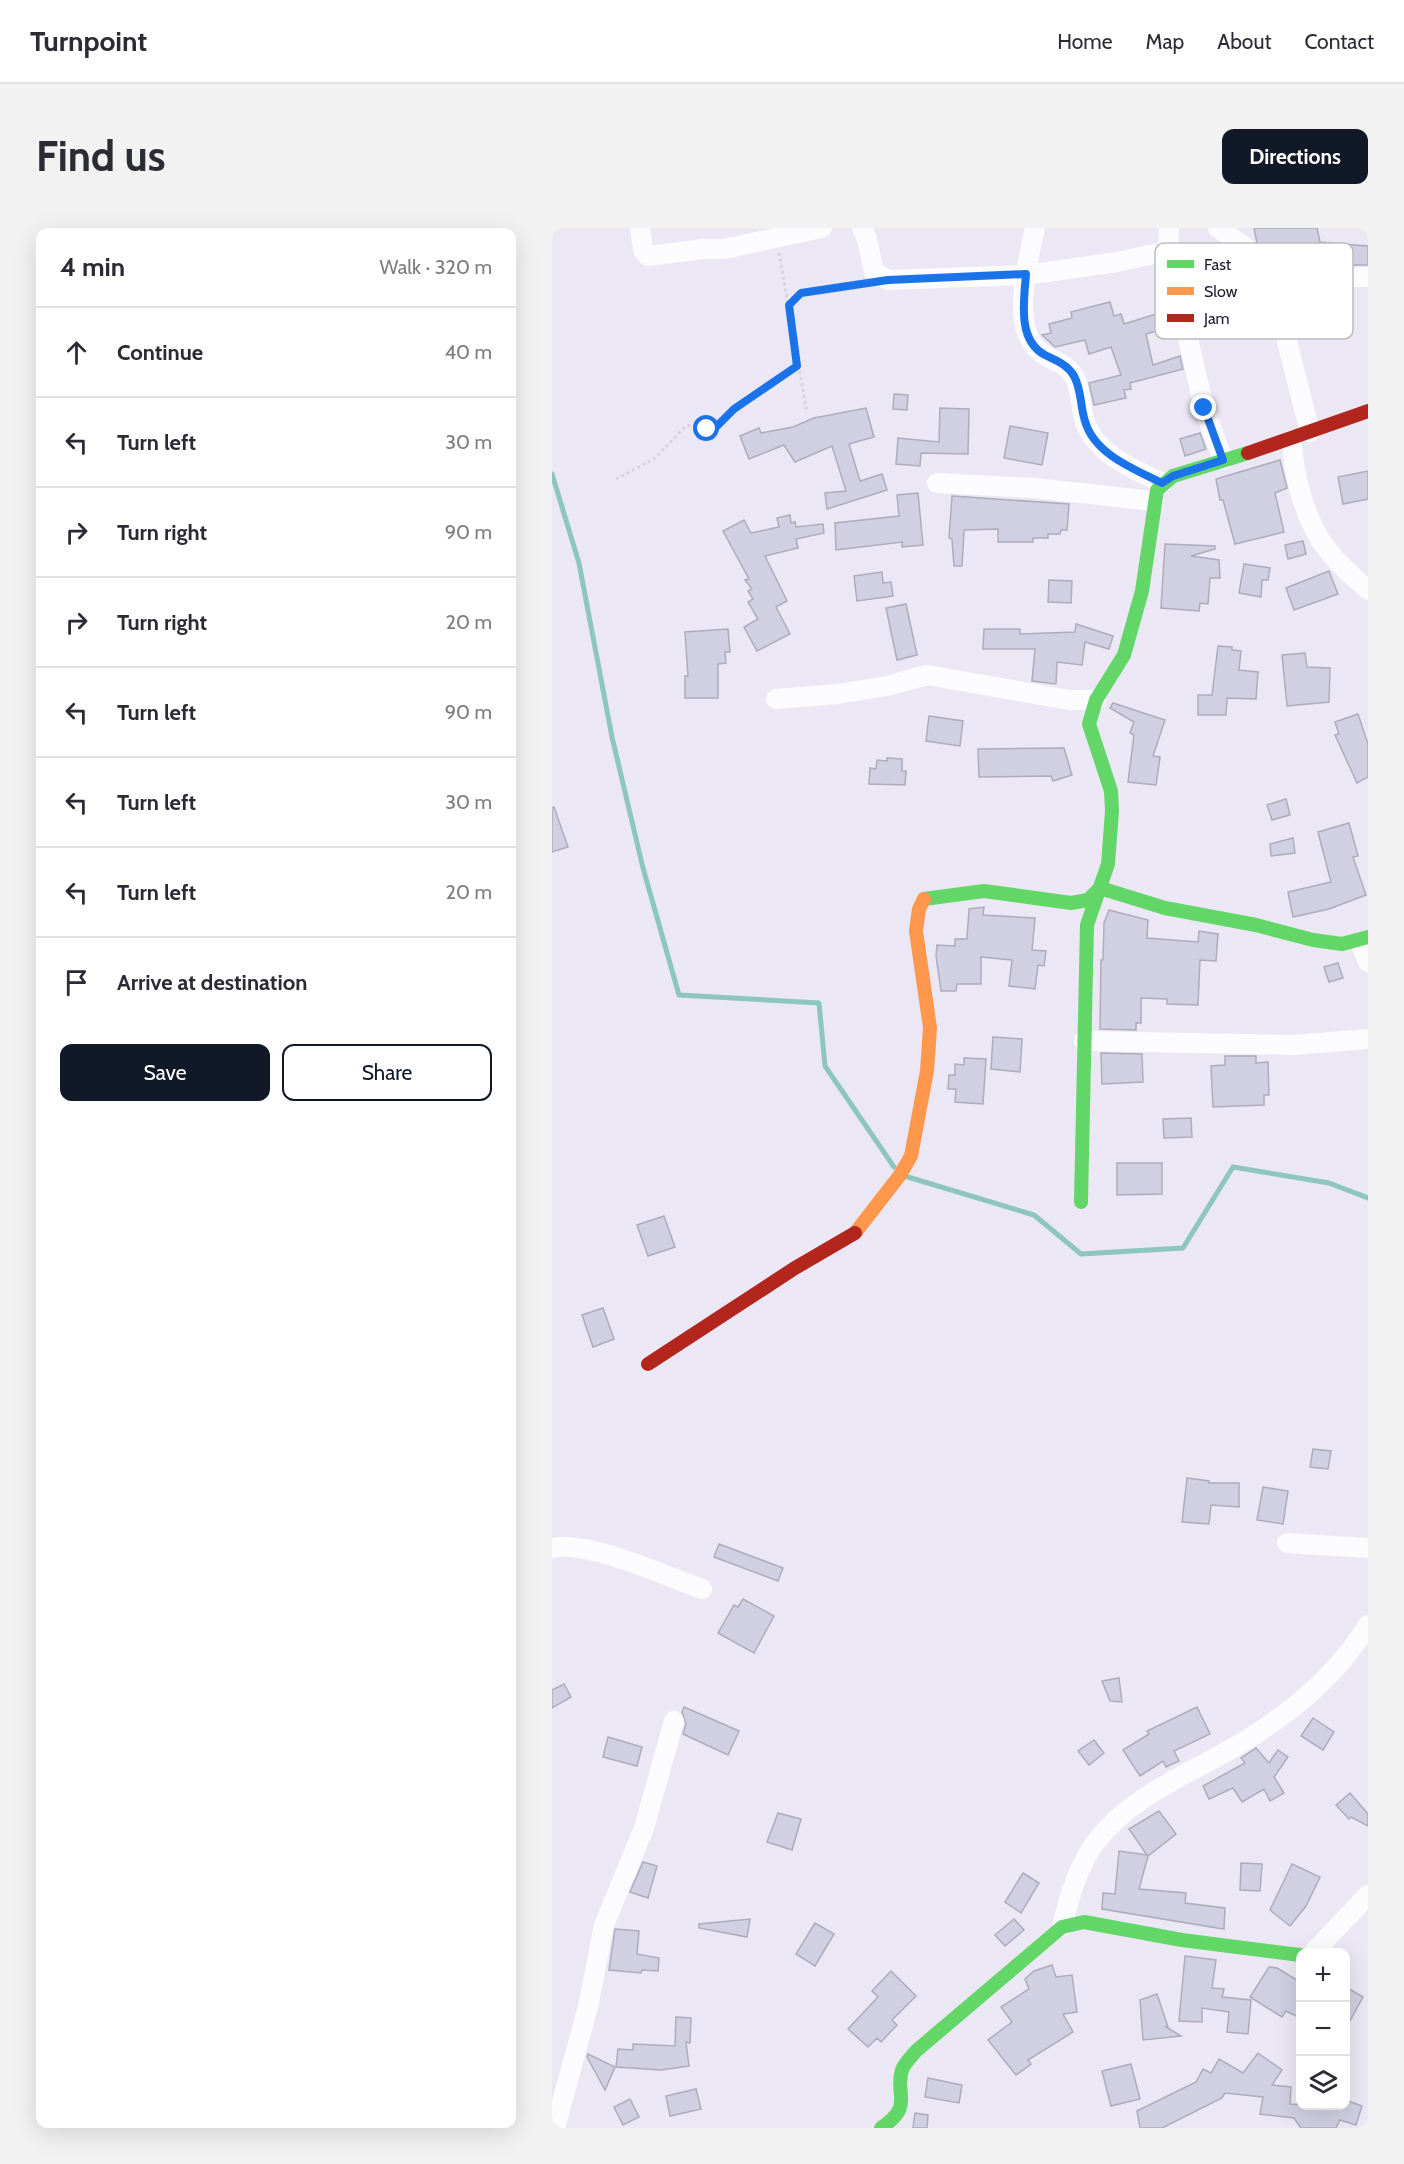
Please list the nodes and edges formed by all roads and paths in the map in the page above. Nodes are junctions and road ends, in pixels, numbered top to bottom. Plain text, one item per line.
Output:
1 (640, 228) edge
2 (822, 228) edge
3 (861, 228) edge
4 (1035, 228) edge
5 (1169, 228) edge
6 (1218, 228) edge
7 (781, 237) junction
8 (1168, 243) edge
9 (1239, 243) edge
10 (1155, 253) edge
11 (1026, 274) junction
12 (1353, 277) edge
13 (1368, 277) edge
14 (888, 280) junction
15 (789, 305) junction
16 (1188, 339) edge
17 (1284, 339) edge
18 (797, 366) junction
19 (1368, 411) edge
20 (807, 413) dead end
21 (1301, 436) junction
22 (1223, 460) junction
23 (616, 479) dead end
24 (938, 483) dead end
25 (1158, 492) junction
26 (1368, 590) edge
27 (776, 699) dead end
28 (1096, 700) junction
29 (1100, 888) junction
30 (1364, 939) edge
31 (1368, 962) edge
32 (1368, 1039) edge
33 (1084, 1041) junction
34 (1081, 1202) dead end
35 (648, 1364) dead end
36 (1287, 1543) dead end
37 (552, 1548) edge
38 (1368, 1548) edge
39 (702, 1589) dead end
40 (1368, 1625) edge
41 (674, 1721) dead end
42 (1368, 1895) edge
43 (1062, 1928) junction
44 (1319, 1948) edge
45 (1296, 1954) edge
46 (555, 2128) edge
47 (881, 2128) edge

1 - 7 street
2 - 7 street
3 - 14 street
4 - 11 street
5 - 8 street
6 - 9 street
7 - 15 path
10 - 11 street
11 - 14 street
11 - 25 street
12 - 13 street
14 - 15 path
15 - 18 path
16 - 22 street
17 - 21 street
18 - 20 path
18 - 23 path
19 - 21 street
21 - 22 street
21 - 26 street
22 - 25 street
24 - 25 street
25 - 28 street
27 - 28 street
28 - 29 street
29 - 30 street
29 - 33 street
29 - 35 street
30 - 31 street
32 - 33 street
33 - 34 street
36 - 38 street
37 - 39 street
40 - 43 street
41 - 46 street
42 - 44 street
43 - 45 street
43 - 47 street

